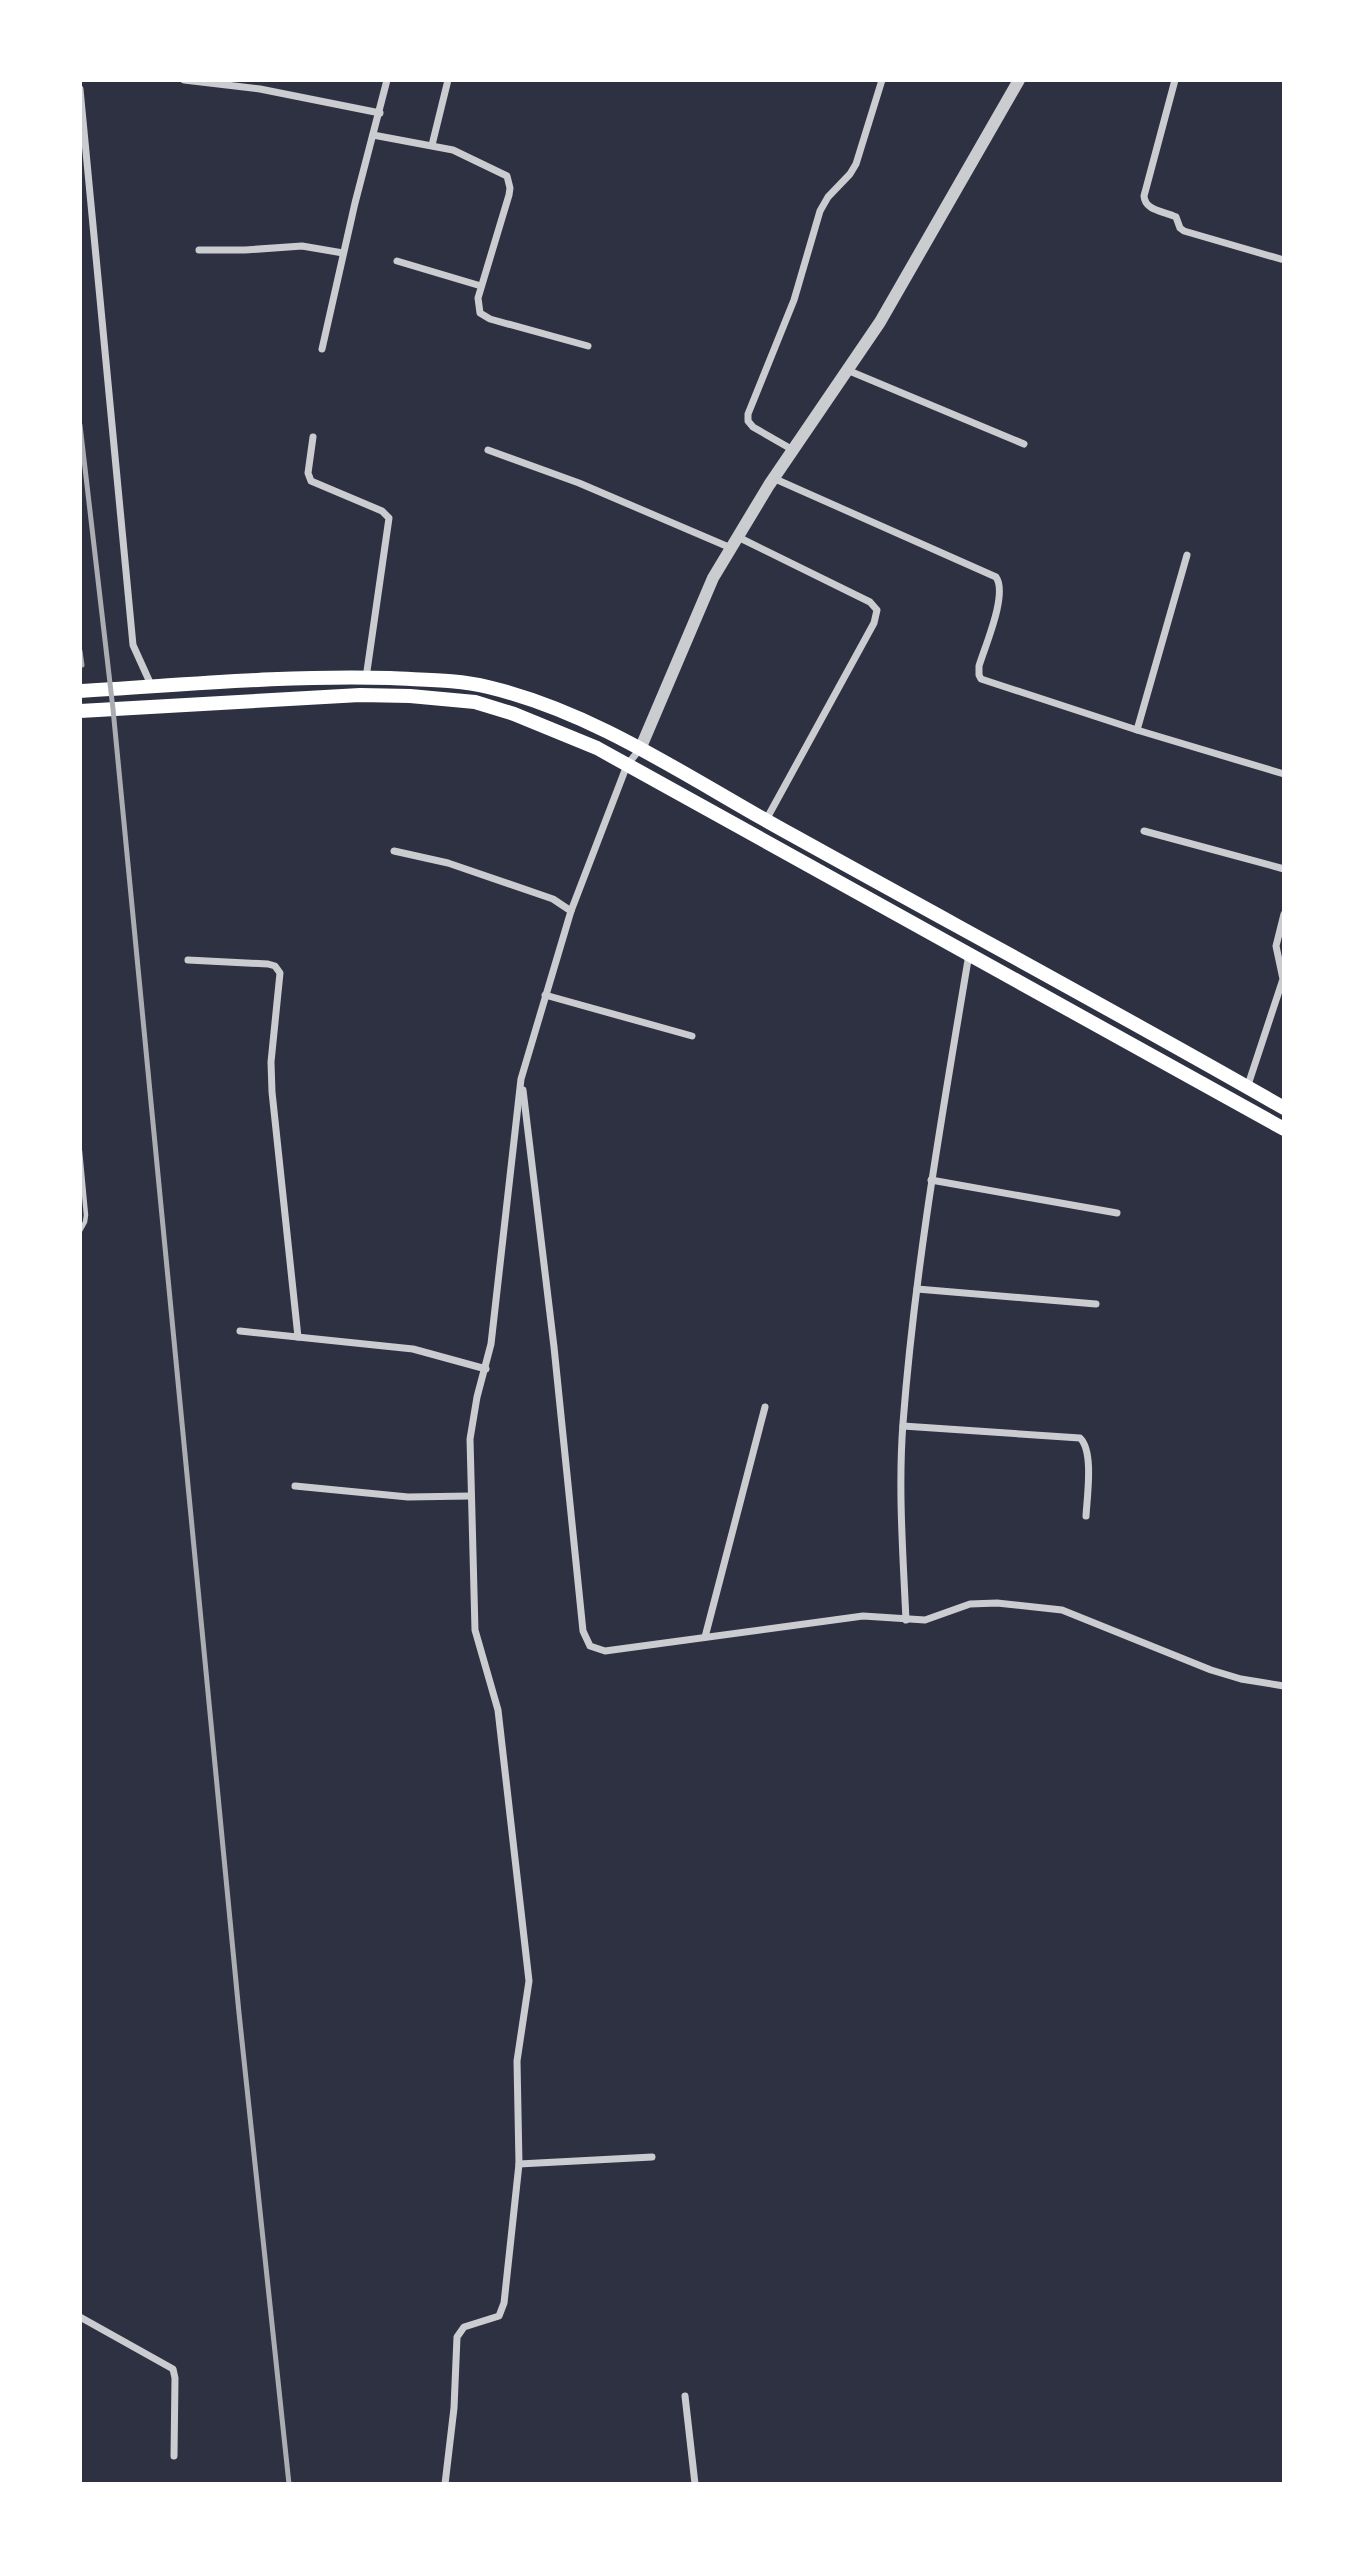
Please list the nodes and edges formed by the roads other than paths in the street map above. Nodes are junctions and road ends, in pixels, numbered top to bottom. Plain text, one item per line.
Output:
1 (184, 80) edge
2 (387, 80) edge
3 (448, 80) edge
4 (882, 80) edge
5 (1019, 80) edge
6 (1175, 80) edge
7 (80, 89) edge
8 (380, 113) junction
9 (373, 135) junction
10 (432, 145) junction
11 (199, 250) dead end
12 (344, 253) junction
13 (1283, 260) edge
14 (397, 261) dead end
15 (481, 286) junction
16 (587, 346) dead end
17 (321, 349) dead end
18 (847, 370) junction
19 (313, 437) dead end
20 (1024, 444) dead end
21 (488, 450) dead end
22 (793, 450) junction
23 (773, 478) junction
24 (735, 542) junction
25 (1187, 555) dead end
26 (366, 678) junction
27 (152, 687) junction
28 (80, 691) edge
29 (80, 711) edge
30 (1137, 730) junction
31 (641, 747) junction
32 (627, 765) junction
33 (1283, 774) edge
34 (766, 820) junction
35 (1144, 831) dead end
36 (394, 851) dead end
37 (1283, 869) edge
38 (571, 911) junction
39 (1283, 914) edge
40 (970, 954) junction
41 (188, 961) dead end
42 (545, 995) junction
43 (692, 1036) dead end
44 (521, 1079) junction
45 (1247, 1088) junction
46 (1283, 1108) edge
47 (1283, 1129) edge
48 (80, 1151) edge
49 (931, 1180) junction
50 (1117, 1213) dead end
51 (80, 1231) edge
52 (917, 1289) junction
53 (1096, 1304) dead end
54 (240, 1331) dead end
55 (298, 1337) junction
56 (485, 1369) junction
57 (765, 1406) dead end
58 (903, 1426) junction
59 (295, 1486) dead end
60 (470, 1496) junction
61 (1086, 1516) dead end
62 (906, 1620) junction
63 (705, 1637) junction
64 (1283, 1686) edge
65 (652, 2157) dead end
66 (519, 2164) junction
67 (80, 2317) edge
68 (685, 2396) dead end
69 (174, 2456) dead end
70 (445, 2483) edge
71 (695, 2483) edge

1 - 8 street
2 - 8 street
3 - 10 street
4 - 22 street
5 - 18 street
6 - 13 street
7 - 27 street
8 - 9 street
9 - 10 street
9 - 12 street
10 - 15 street
11 - 12 street
12 - 17 street
14 - 15 street
15 - 16 street
18 - 20 street
18 - 22 street
19 - 26 street
21 - 24 street
22 - 23 street
23 - 24 street
23 - 30 street
24 - 31 street
24 - 34 street
25 - 30 street
26 - 27 main road
26 - 31 main road
27 - 28 main road
29 - 32 main road
30 - 33 street
31 - 32 street
31 - 34 main road
32 - 38 street
32 - 40 main road
34 - 45 main road
35 - 37 street
36 - 38 street
38 - 42 street
39 - 45 street
40 - 47 main road
40 - 49 street
41 - 55 street
42 - 43 street
42 - 44 street
44 - 56 street
44 - 63 street
45 - 46 main road
48 - 51 lane
49 - 50 street
49 - 52 street
52 - 53 street
52 - 58 street
54 - 55 street
55 - 56 street
56 - 60 street
57 - 63 street
58 - 61 street
58 - 62 street
59 - 60 street
60 - 66 street
62 - 63 street
62 - 64 street
65 - 66 street
66 - 70 street
67 - 69 street
68 - 71 street

